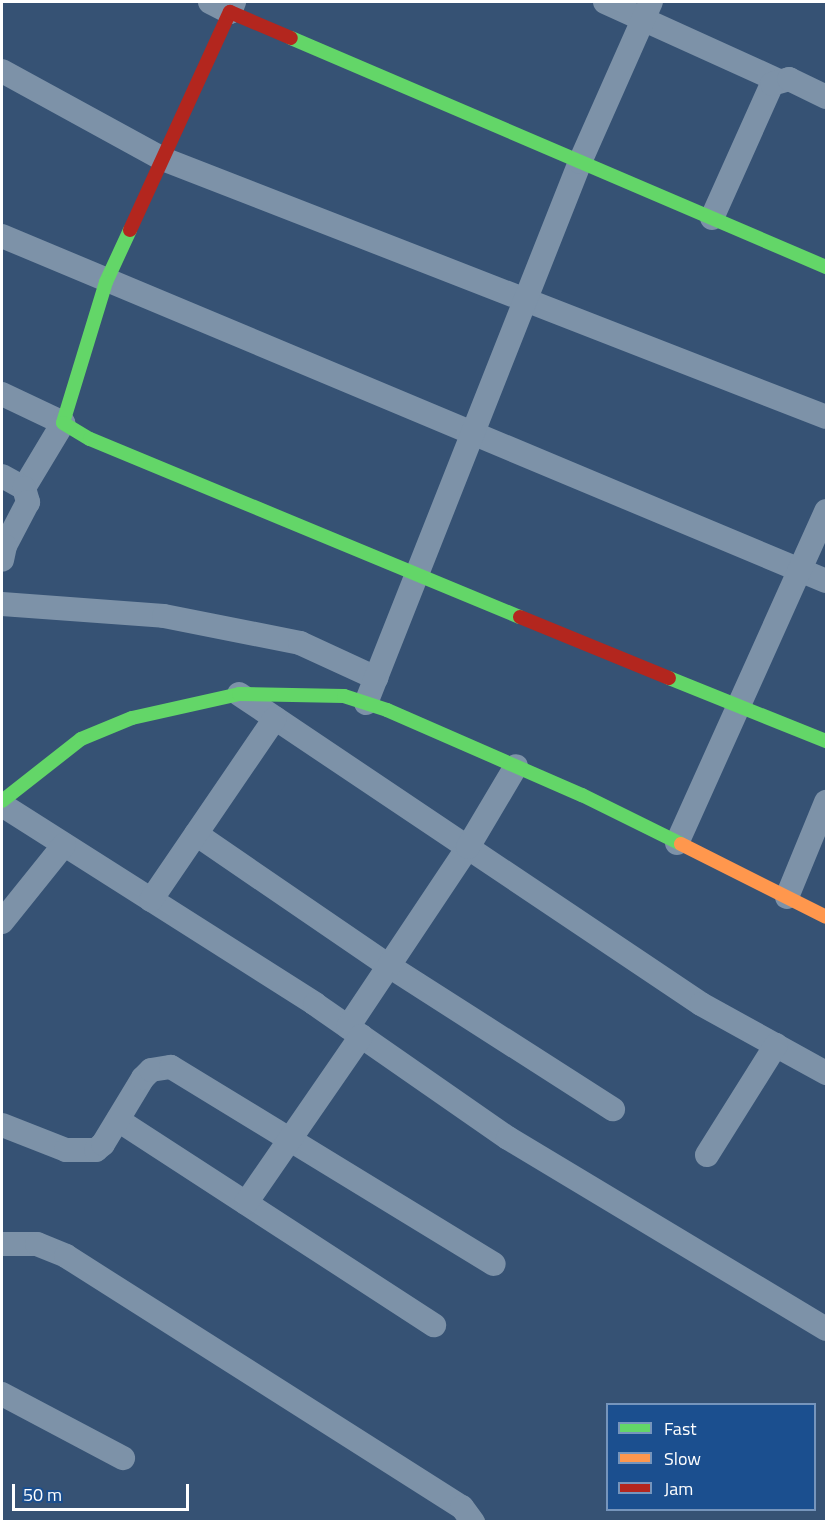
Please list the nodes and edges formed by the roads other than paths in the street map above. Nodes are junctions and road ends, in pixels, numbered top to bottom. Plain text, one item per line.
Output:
1 (605, 2) edge
2 (225, 5) edge
3 (647, 10) edge
4 (2, 71) edge
5 (777, 80) junction
6 (826, 97) edge
7 (162, 159) junction
8 (580, 162) junction
9 (712, 218) junction
10 (2, 236) edge
11 (826, 267) edge
12 (106, 282) junction
13 (527, 300) junction
14 (2, 394) edge
15 (826, 417) edge
16 (63, 423) junction
17 (473, 435) junction
18 (2, 477) edge
19 (24, 488) junction
20 (826, 511) edge
21 (2, 560) edge
22 (800, 571) junction
23 (417, 576) junction
24 (826, 581) edge
25 (2, 604) edge
26 (376, 678) junction
27 (239, 694) junction
28 (366, 703) junction
29 (740, 705) junction
30 (275, 718) junction
31 (826, 741) edge
32 (516, 766) junction
33 (2, 801) edge
34 (826, 802) edge
35 (2, 805) edge
36 (196, 834) junction
37 (677, 843) junction
38 (64, 845) junction
39 (468, 847) junction
40 (787, 897) junction
41 (151, 900) junction
42 (826, 917) edge
43 (2, 922) edge
44 (389, 966) junction
45 (354, 1032) junction
46 (776, 1045) junction
47 (826, 1073) edge
48 (613, 1109) dead end
49 (118, 1120) junction
50 (2, 1125) edge
51 (289, 1137) junction
52 (707, 1155) dead end
53 (246, 1203) junction
54 (2, 1244) edge
55 (494, 1264) dead end
56 (434, 1325) dead end
57 (826, 1329) edge
58 (2, 1394) edge
59 (123, 1458) dead end
60 (473, 1521) edge

1 - 3 street
2 - 7 street
2 - 8 street
3 - 5 street
3 - 8 street
4 - 7 street
5 - 6 street
5 - 9 street
7 - 12 street
7 - 13 street
8 - 9 street
8 - 13 street
9 - 11 street
10 - 12 street
12 - 16 street
12 - 17 street
13 - 15 street
13 - 17 street
14 - 16 street
16 - 19 street
16 - 23 street
17 - 22 street
17 - 23 street
18 - 19 street
19 - 21 street
20 - 22 street
22 - 24 street
22 - 29 street
23 - 26 street
23 - 29 street
25 - 26 street
26 - 28 street
27 - 28 street
27 - 30 street
27 - 33 street
28 - 32 street
29 - 31 street
29 - 37 street
30 - 36 street
30 - 39 street
32 - 37 street
32 - 39 street
34 - 40 street
35 - 38 street
36 - 41 street
36 - 44 street
37 - 40 street
38 - 41 street
38 - 43 street
39 - 44 street
39 - 46 street
40 - 42 street
41 - 45 street
44 - 45 street
44 - 48 street
45 - 51 street
45 - 57 street
46 - 47 street
46 - 52 street
49 - 50 street
49 - 51 street
49 - 53 street
51 - 53 street
51 - 55 street
53 - 56 street
54 - 60 street
58 - 59 street

